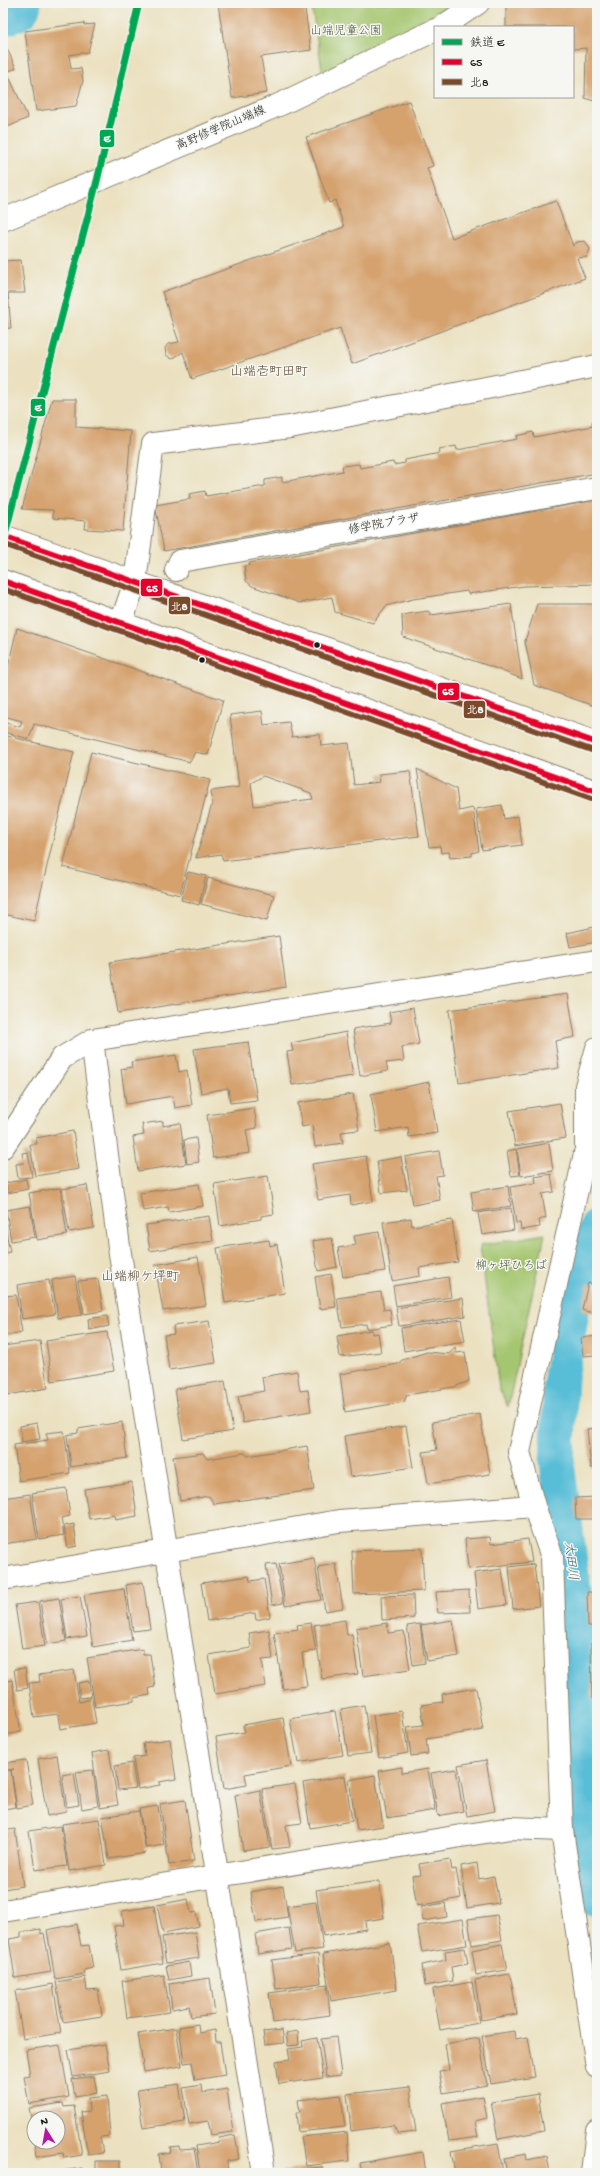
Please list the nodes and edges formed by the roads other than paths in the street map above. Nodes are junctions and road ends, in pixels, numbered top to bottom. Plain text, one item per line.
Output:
1 (478, 3) edge
2 (444, 26) edge
3 (434, 30) edge
4 (3, 220) edge
5 (597, 366) edge
6 (597, 488) edge
7 (3, 536) edge
8 (176, 570) dead end
9 (3, 581) edge
10 (135, 582) junction
11 (121, 623) junction
12 (597, 743) edge
13 (597, 792) edge
14 (597, 961) edge
15 (92, 1040) junction
16 (597, 1048) edge
17 (3, 1147) edge
18 (534, 1506) junction
19 (168, 1550) junction
20 (3, 1579) edge
21 (562, 1830) junction
22 (218, 1876) junction
23 (3, 1911) edge
24 (593, 2018) edge
25 (597, 2067) edge
26 (597, 2130) edge
27 (264, 2173) edge
28 (592, 2173) edge

1 - 2 street
3 - 4 street, 高野修学院山端線
5 - 10 street
6 - 8 street, 修学院プラザ
7 - 10 street
9 - 11 street
10 - 11 street
10 - 12 street
11 - 13 street
14 - 15 street
15 - 17 street
15 - 19 street
16 - 18 street
18 - 19 street
18 - 21 street
19 - 20 street
19 - 22 street
21 - 22 street
21 - 24 street
22 - 23 street
22 - 27 street
24 - 25 street
26 - 28 street

